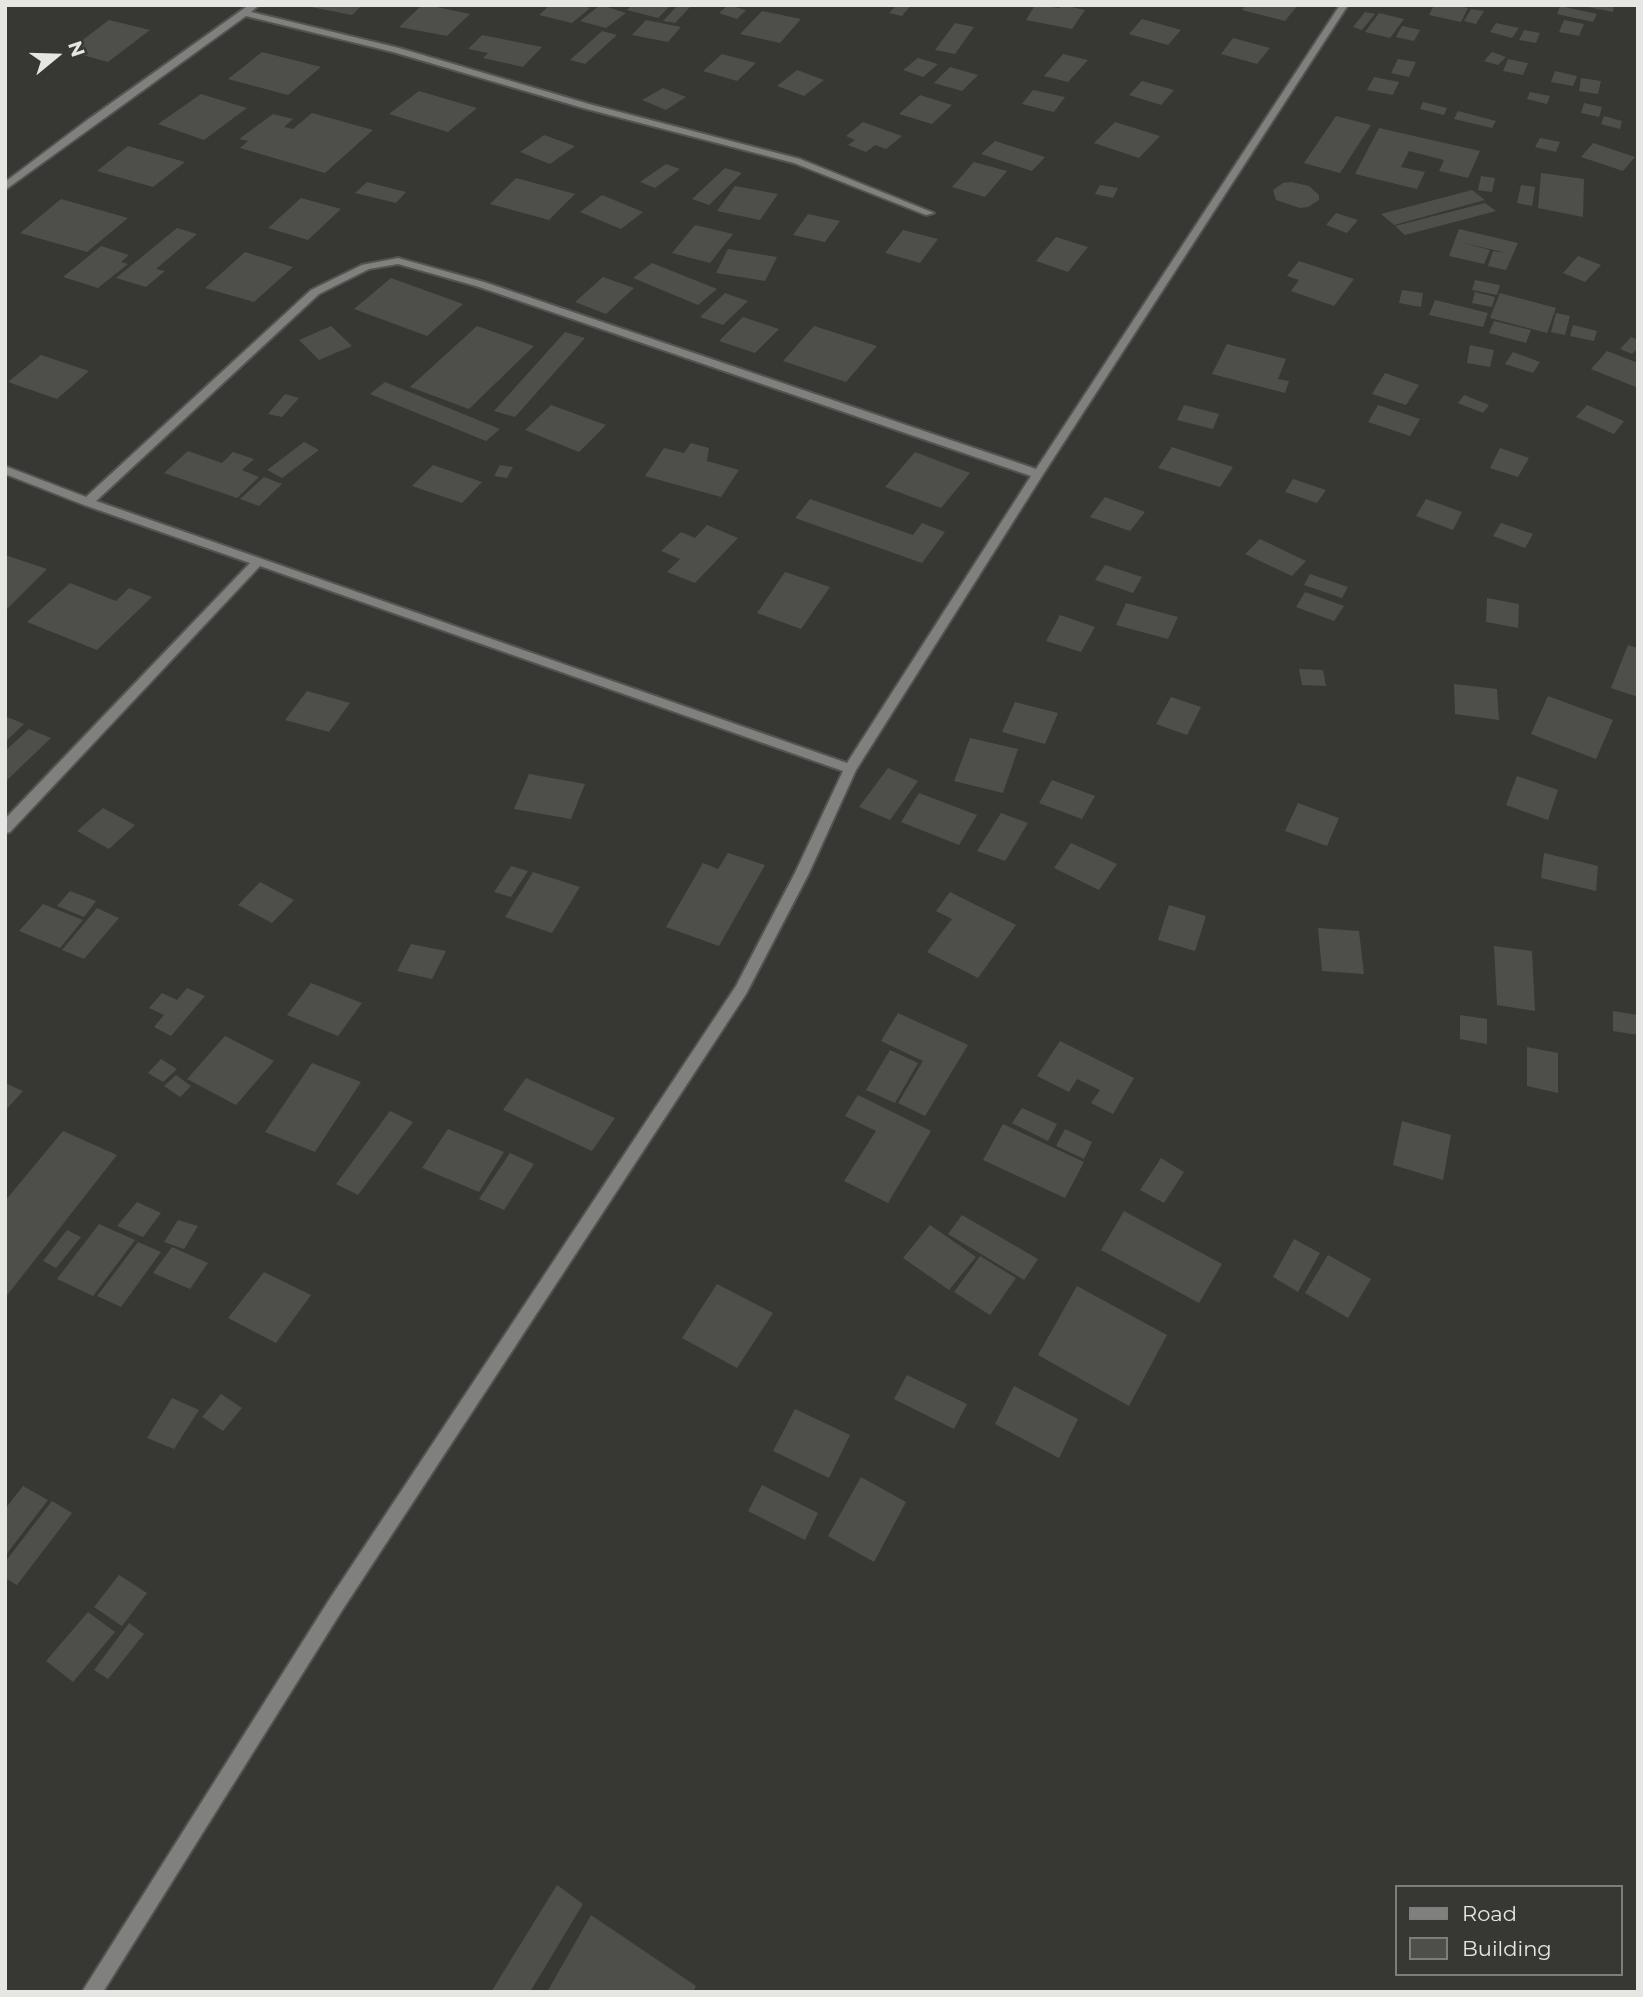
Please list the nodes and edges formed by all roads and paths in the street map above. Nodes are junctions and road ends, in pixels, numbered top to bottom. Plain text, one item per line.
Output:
1 (255, 5) edge
2 (1344, 5) edge
3 (245, 13) junction
4 (5, 187) edge
5 (929, 213) dead end
6 (5, 471) edge
7 (1038, 474) junction
8 (88, 502) junction
9 (257, 562) junction
10 (850, 769) junction
11 (5, 828) edge
12 (92, 1992) edge

1 - 3 street
2 - 7 street
3 - 4 street
3 - 5 street
6 - 8 street
7 - 8 street
7 - 10 street
8 - 9 street
9 - 10 street
9 - 11 street
10 - 12 street

